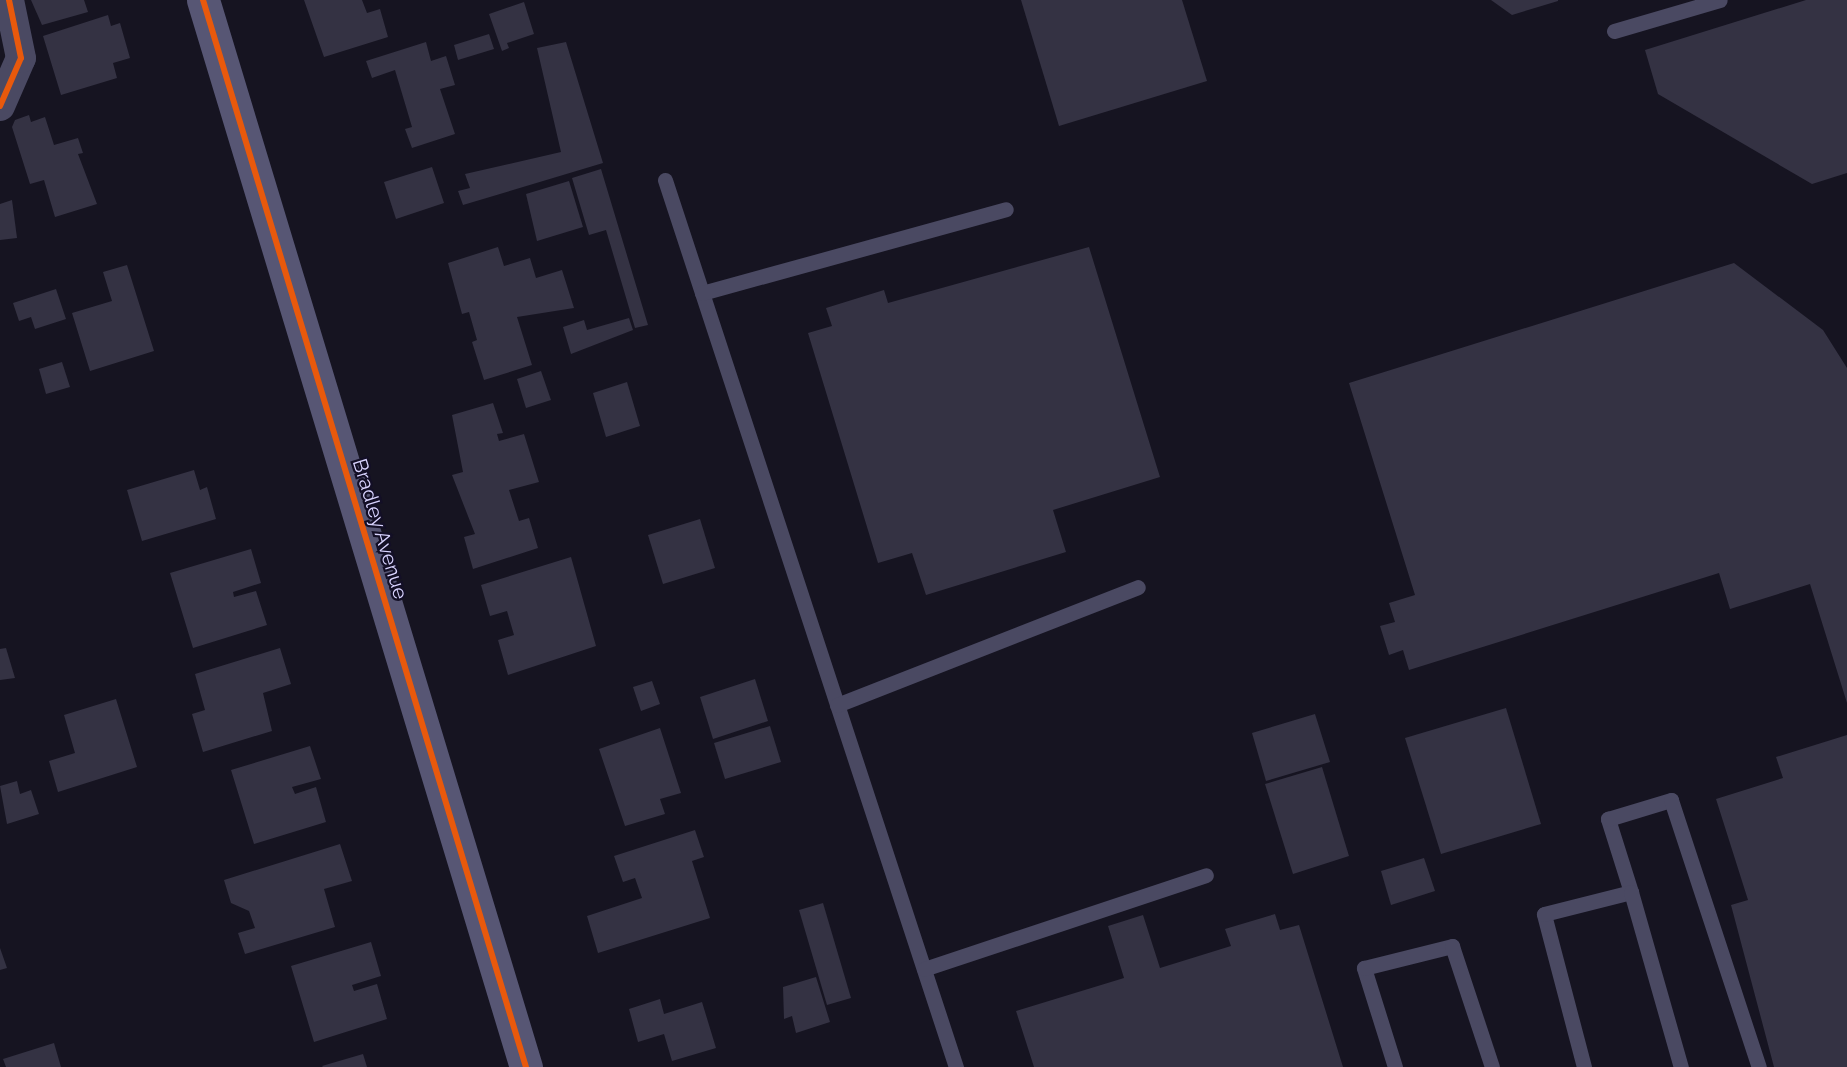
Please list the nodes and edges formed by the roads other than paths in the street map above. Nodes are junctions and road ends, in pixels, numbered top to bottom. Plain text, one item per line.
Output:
1 (9, 0) edge
2 (203, 0) edge
3 (1720, 0) edge
4 (1614, 31) dead end
5 (0, 106) edge
6 (665, 180) dead end
7 (1006, 209) dead end
8 (702, 293) junction
9 (1138, 587) dead end
10 (837, 705) junction
11 (1206, 875) dead end
12 (1631, 892) junction
13 (924, 969) junction
14 (526, 1067) edge
15 (956, 1067) edge
16 (1395, 1067) edge
17 (1492, 1067) edge
18 (1584, 1067) edge
19 (1681, 1067) edge
20 (1759, 1067) edge

1 - 5 street
2 - 14 street, Bradley Avenue
3 - 4 lane
6 - 8 lane
7 - 8 lane
8 - 10 lane
9 - 10 lane
10 - 13 lane
11 - 13 lane
12 - 18 lane
12 - 19 lane
12 - 20 lane
13 - 15 lane
16 - 17 lane

